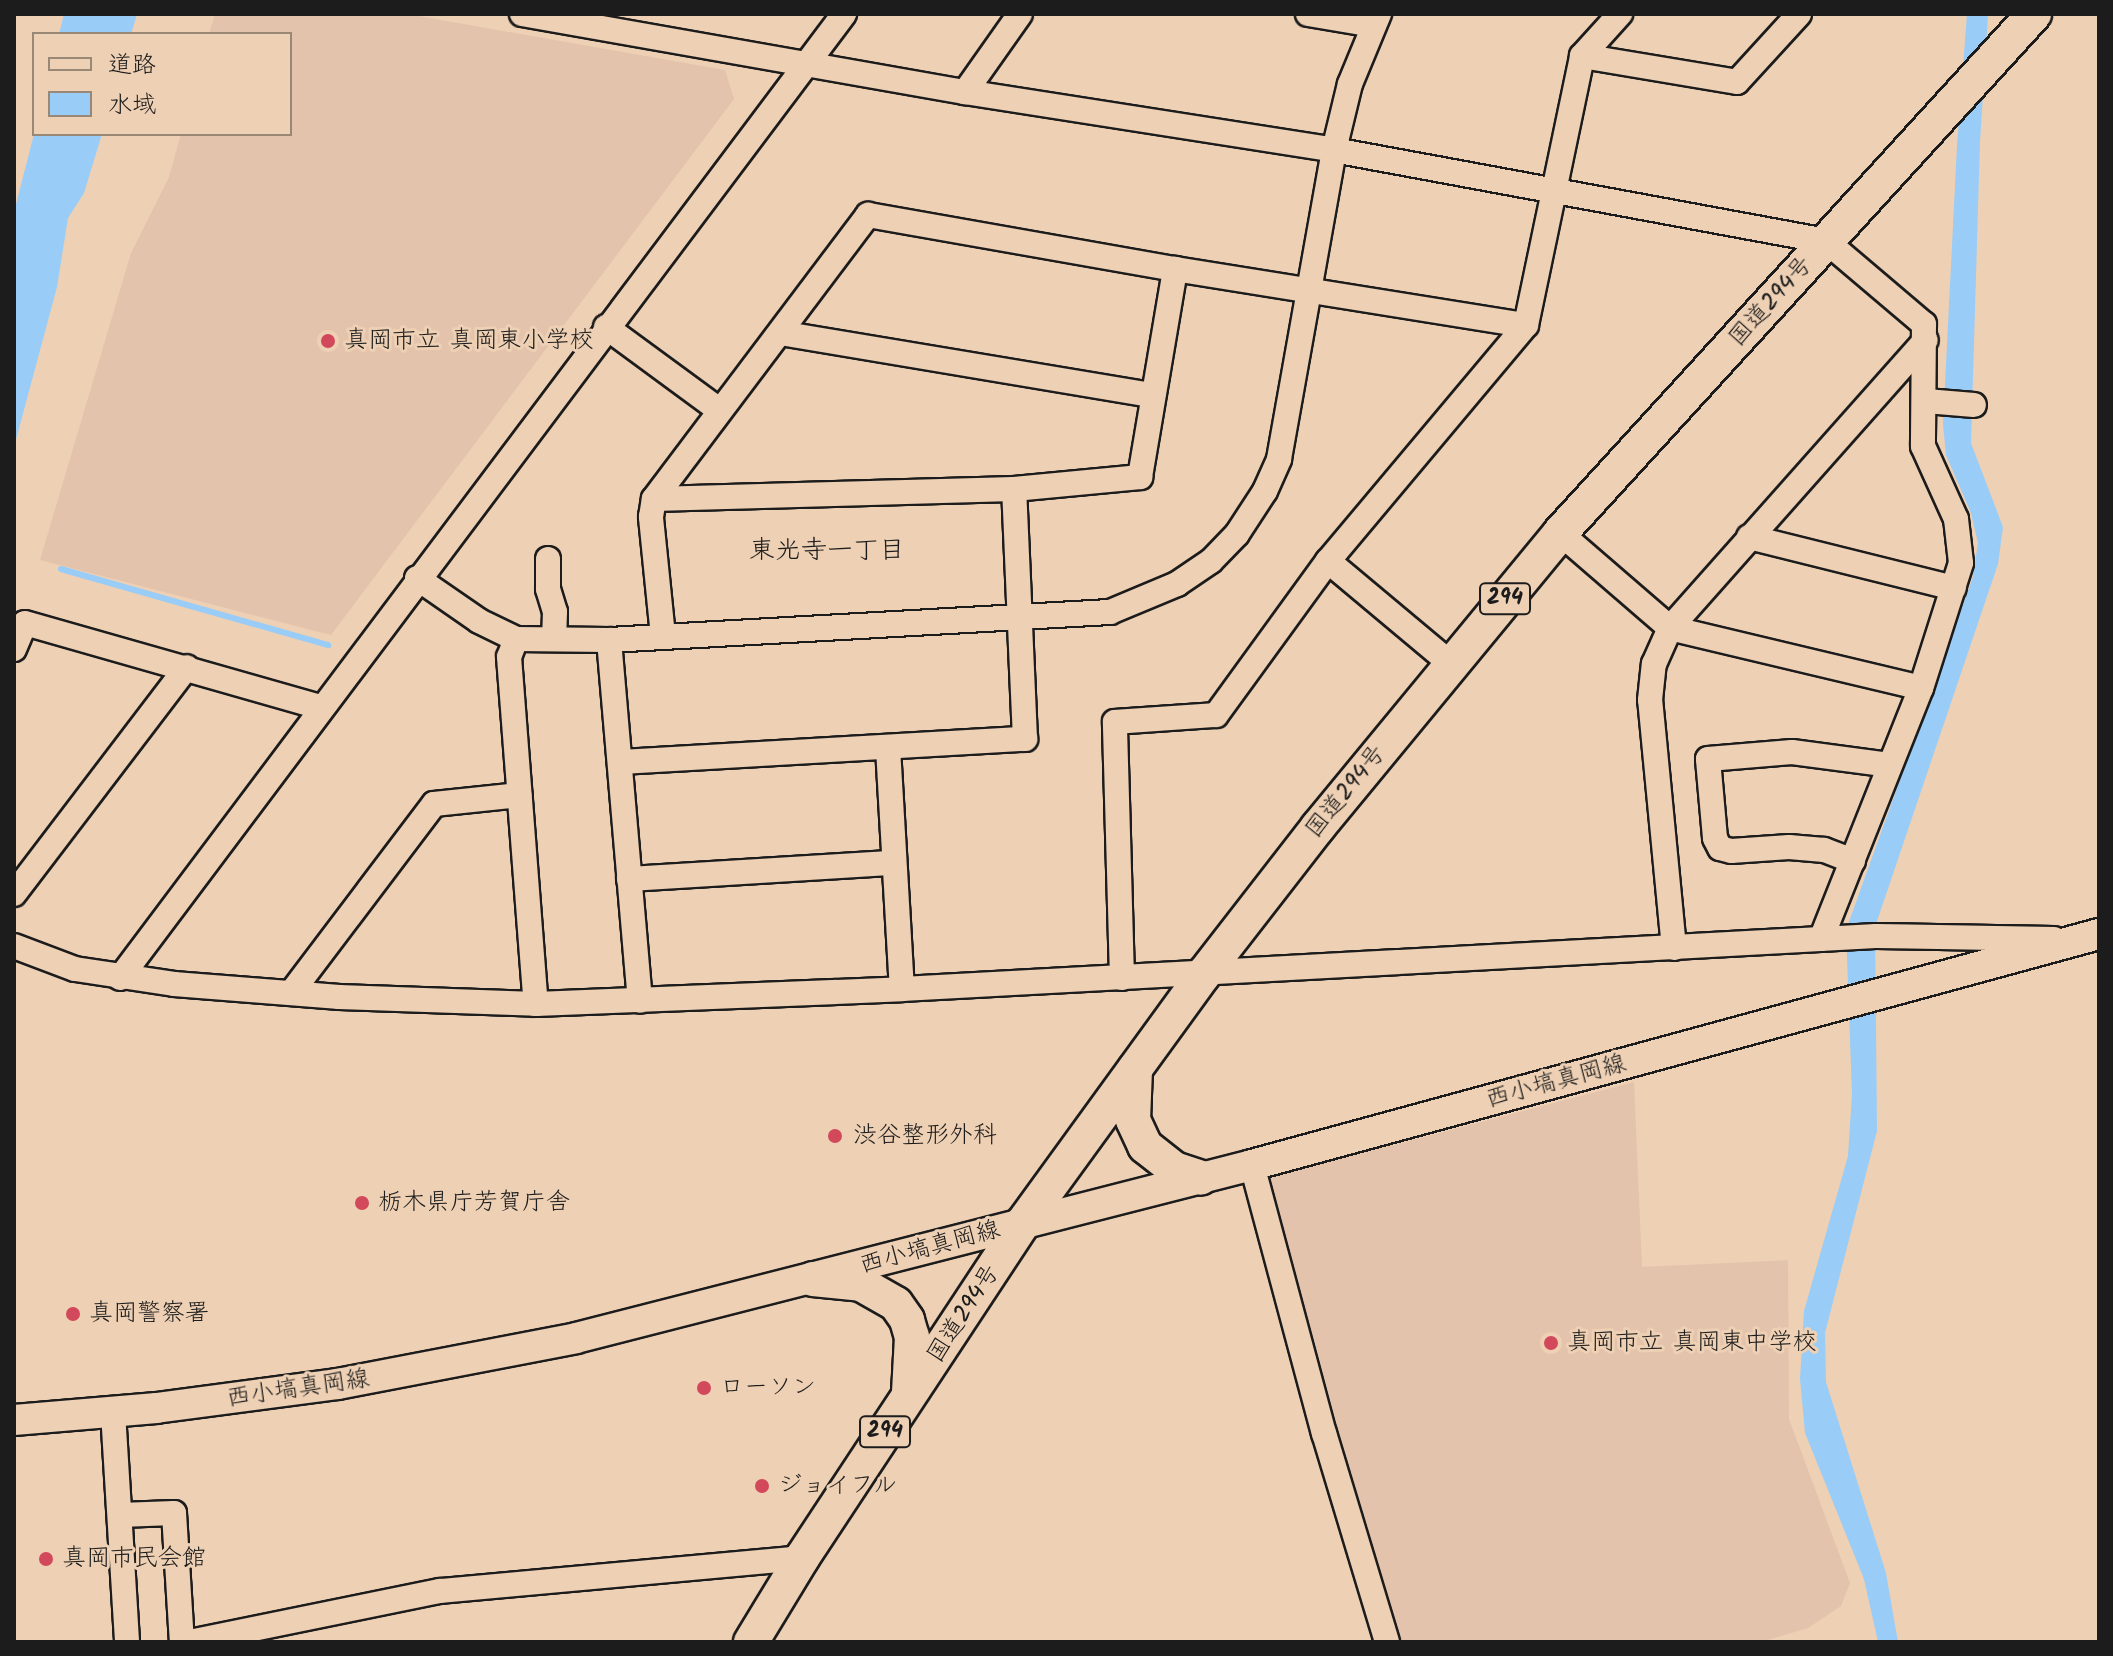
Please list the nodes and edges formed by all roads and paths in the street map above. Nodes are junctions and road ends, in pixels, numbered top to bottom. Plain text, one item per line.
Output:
1 (522, 14) edge
2 (844, 14) edge
3 (1020, 14) edge
4 (1308, 14) edge
5 (1620, 14) edge
6 (1799, 14) edge
7 (2034, 14) edge
8 (1376, 20) edge
9 (1582, 56) junction
10 (808, 63) junction
11 (965, 92) junction
12 (1334, 150) junction
13 (1554, 191) junction
14 (1826, 241) junction
15 (1175, 269) junction
16 (1310, 290) junction
17 (1526, 325) junction
18 (606, 327) junction
19 (780, 333) junction
20 (1926, 340) junction
21 (1152, 395) junction
22 (1926, 401) junction
23 (1974, 405) dead end
24 (719, 410) junction
25 (1014, 489) junction
26 (654, 499) junction
27 (1560, 533) junction
28 (1749, 537) junction
29 (548, 559) dead end
30 (1328, 561) junction
31 (417, 578) junction
32 (1954, 588) junction
33 (1018, 618) junction
34 (1670, 628) junction
35 (663, 636) junction
36 (516, 639) junction
37 (554, 639) junction
38 (609, 640) junction
39 (14, 649) edge
40 (1450, 663) junction
41 (187, 667) junction
42 (1921, 688) junction
43 (320, 707) junction
44 (888, 748) junction
45 (620, 762) junction
46 (1889, 765) junction
47 (520, 795) junction
48 (1853, 861) junction
49 (894, 863) junction
50 (629, 879) junction
51 (14, 894) edge
52 (2093, 936) edge
53 (1821, 939) junction
54 (14, 946) edge
55 (1674, 948) junction
56 (1204, 974) junction
57 (120, 978) junction
58 (1122, 978) junction
59 (902, 989) junction
60 (291, 993) junction
61 (640, 1001) junction
62 (536, 1004) junction
63 (1135, 1069) junction
64 (1252, 1165) junction
65 (1201, 1178) junction
66 (1023, 1223) junction
67 (813, 1279) junction
68 (909, 1398) junction
69 (113, 1412) junction
70 (14, 1420) edge
71 (120, 1515) junction
72 (802, 1558) junction
73 (127, 1642) edge
74 (182, 1642) edge
75 (189, 1642) edge
76 (751, 1642) edge
77 (1387, 1642) edge

1 - 10 street
2 - 10 street
3 - 11 street
4 - 8 street
5 - 9 street
6 - 9 street
7 - 14 highway, 国道294号 / 294
8 - 12 street
9 - 13 street
10 - 11 street
10 - 18 street
11 - 12 street
12 - 13 street
12 - 16 street
13 - 14 street
13 - 17 street
14 - 20 street
14 - 27 highway, 国道294号 / 294
15 - 16 street
15 - 19 street
15 - 21 street
16 - 17 street
16 - 33 street
17 - 30 street
18 - 24 street
18 - 31 street
19 - 21 street
19 - 24 street
20 - 22 street
20 - 28 street
21 - 25 street
22 - 23 street
22 - 32 street
24 - 26 street
25 - 26 street
25 - 33 street
26 - 35 street
27 - 34 street
27 - 40 highway, 国道294号 / 294
28 - 32 street
28 - 34 street
29 - 37 street
30 - 40 street
30 - 58 street
31 - 36 street
31 - 43 street
32 - 42 street
33 - 35 street
33 - 44 street
34 - 42 street
34 - 55 street
35 - 38 street
36 - 37 street
36 - 47 street
37 - 38 street
38 - 45 street
39 - 41 street
40 - 56 highway, 国道294号 / 294
41 - 43 street
41 - 51 street
42 - 46 street
43 - 57 street
44 - 45 street
44 - 49 street
45 - 50 street
46 - 48 street
46 - 48 street
47 - 60 street
47 - 62 street
48 - 53 street
49 - 50 street
49 - 59 street
50 - 61 street
52 - 53 street
52 - 64 main road, 西小塙真岡線
53 - 55 street
54 - 57 street
55 - 56 street
56 - 58 street
56 - 63 highway, 国道294号 / 294
57 - 60 street
58 - 59 street
59 - 61 street
60 - 62 street
61 - 62 street
63 - 65 highway
63 - 66 highway, 国道294号 / 294
64 - 65 main road, 西小塙真岡線
64 - 77 street
65 - 66 main road, 西小塙真岡線
66 - 67 main road, 西小塙真岡線
66 - 68 highway, 国道294号 / 294
67 - 68 highway
67 - 69 main road, 西小塙真岡線
68 - 72 highway, 国道294号 / 294
69 - 70 main road, 西小塙真岡線
69 - 71 street
71 - 73 street
71 - 74 street
72 - 75 street
72 - 76 highway, 国道294号 / 294

